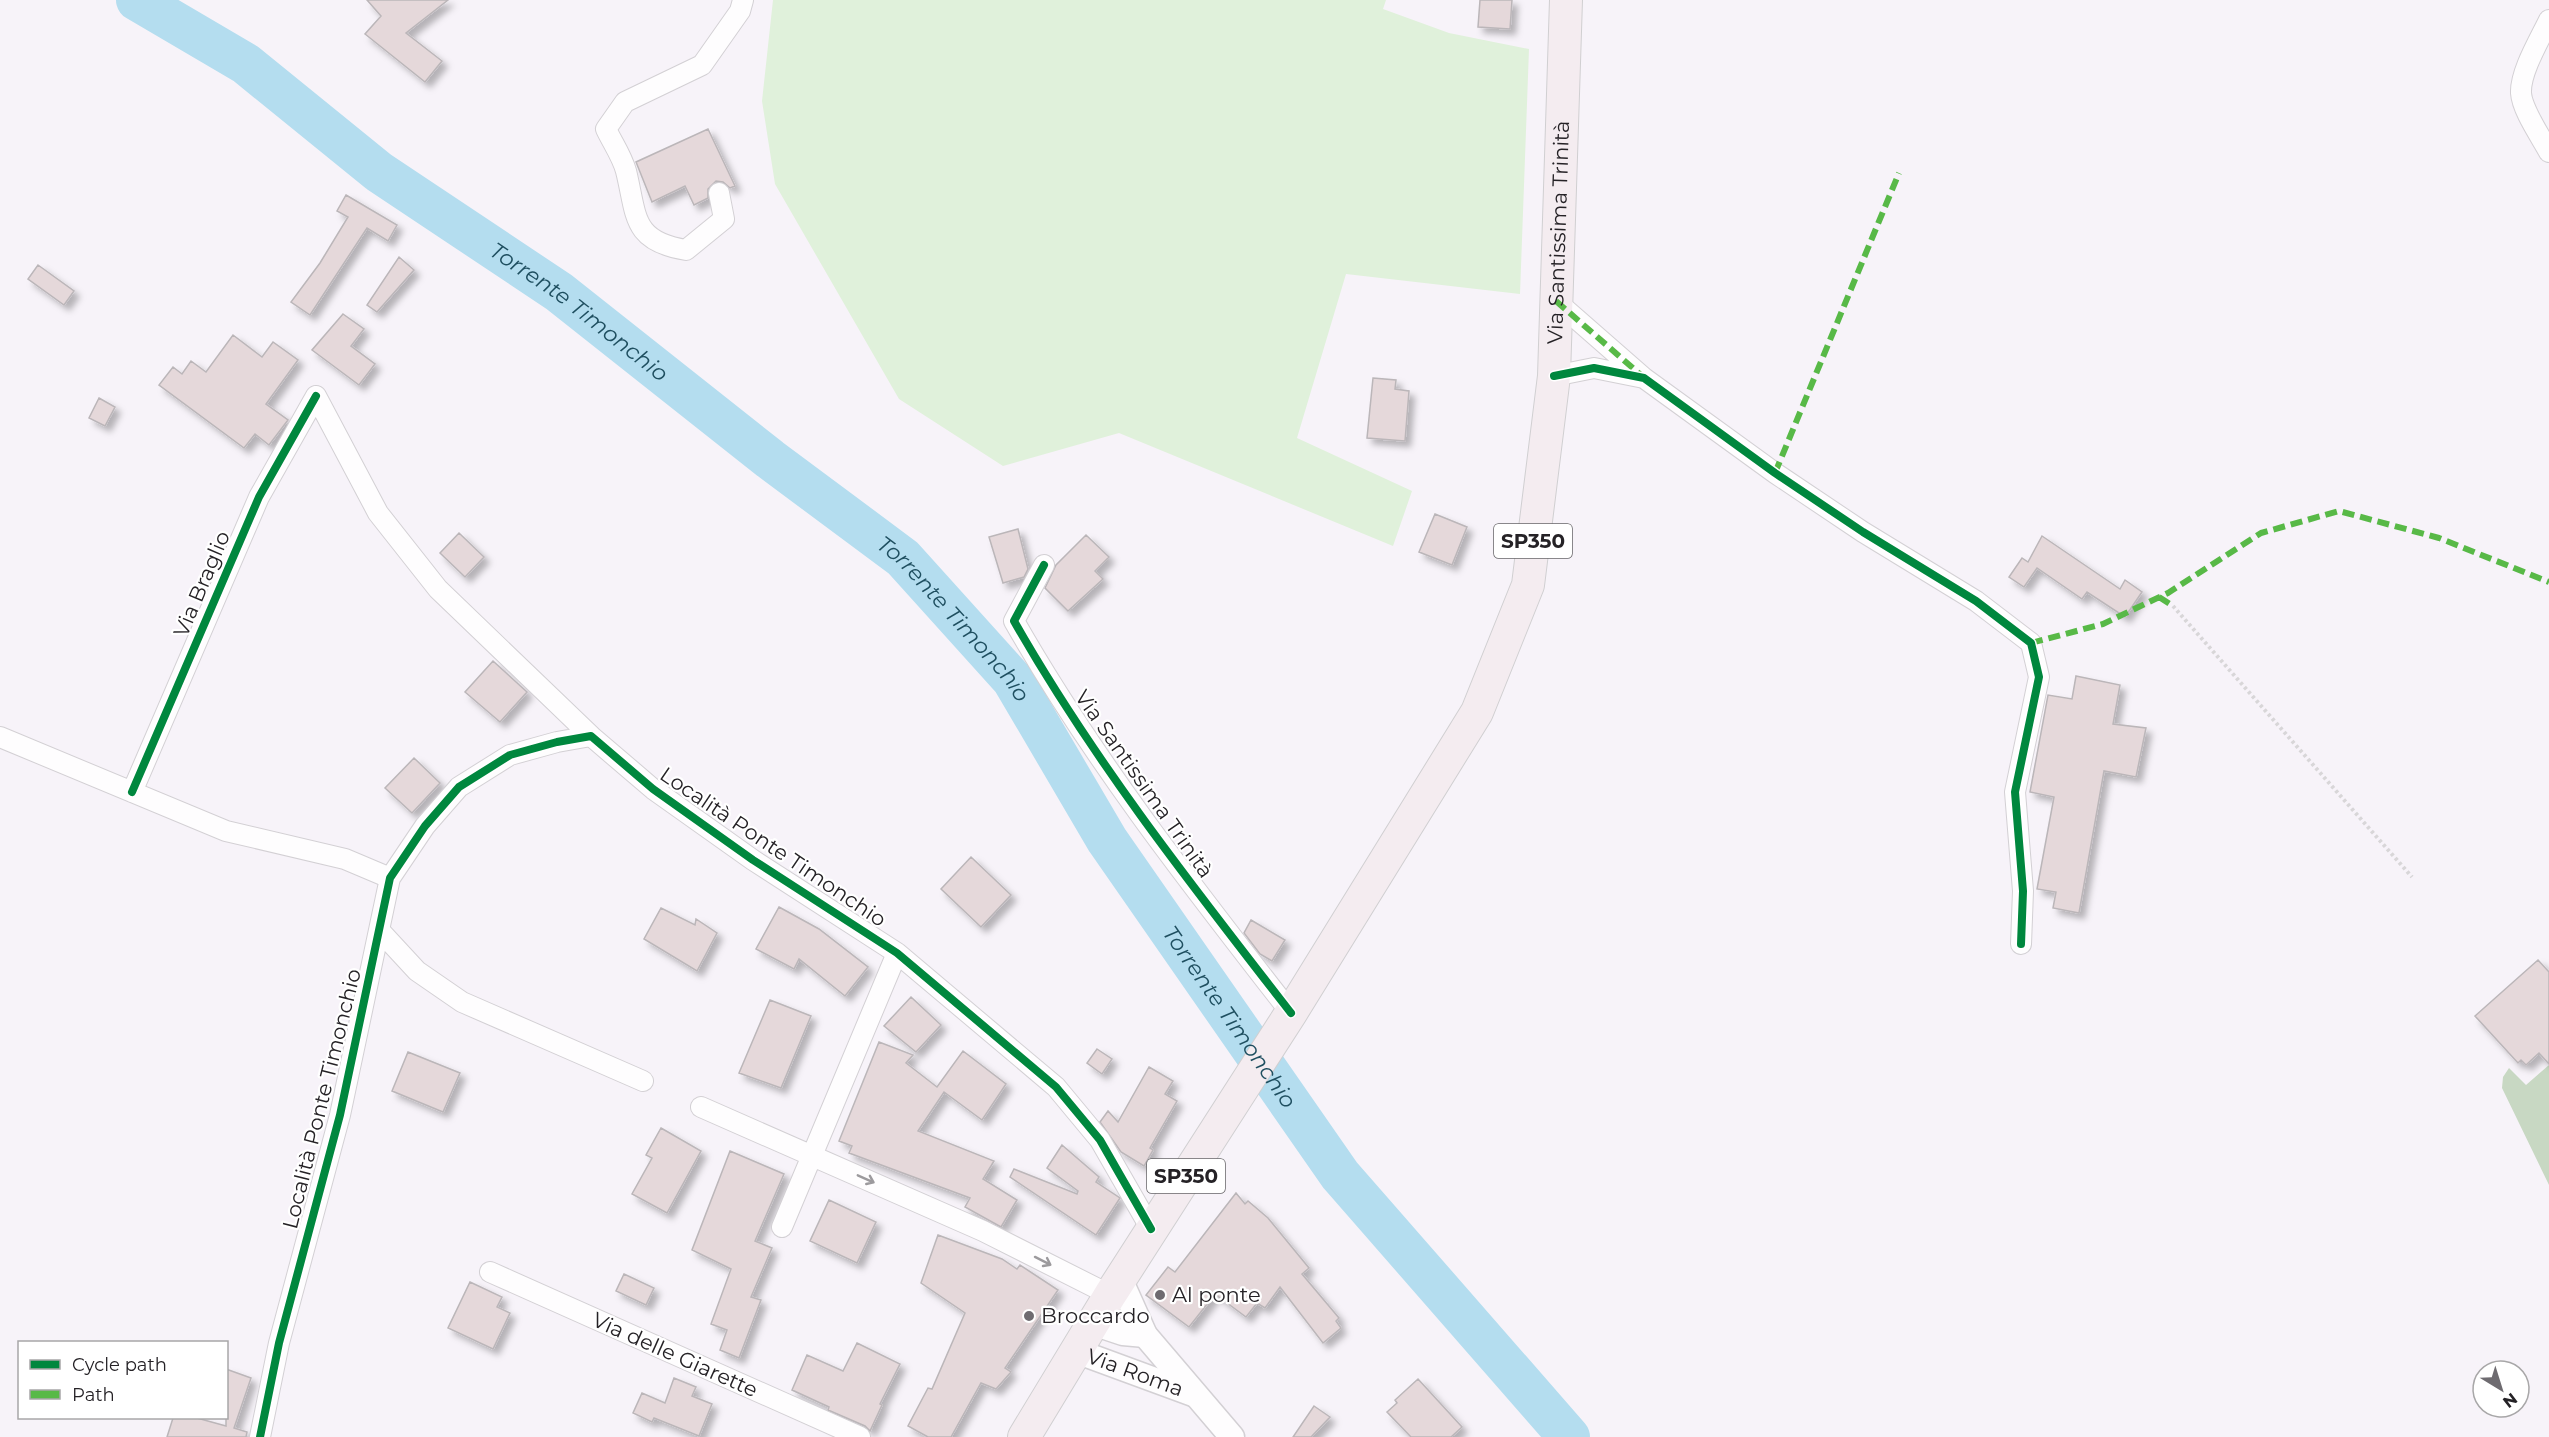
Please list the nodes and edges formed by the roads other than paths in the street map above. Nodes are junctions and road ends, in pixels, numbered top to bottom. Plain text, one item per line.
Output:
1 (743, 0) edge
2 (1566, 0) edge
3 (2549, 20) edge
4 (2549, 152) edge
5 (719, 193) dead end
6 (1556, 301) junction
7 (1554, 376) junction
8 (1644, 378) junction
9 (316, 396) joint
10 (1044, 565) dead end
11 (0, 736) edge
12 (591, 736) junction
13 (132, 792) junction
14 (390, 878) junction
15 (380, 931) junction
16 (2021, 944) dead end
17 (897, 953) junction
18 (1289, 1016) junction
19 (643, 1081) dead end
20 (701, 1107) dead end
21 (812, 1155) junction
22 (782, 1227) dead end
23 (1151, 1230) junction
24 (490, 1272) dead end
25 (1115, 1287) junction
26 (1093, 1323) junction
27 (1146, 1335) junction
28 (1076, 1351) junction
29 (1193, 1394) junction
30 (260, 1437) edge
31 (860, 1437) edge
32 (1024, 1437) edge
33 (1232, 1437) edge

1 - 5 street
2 - 6 main road, Via Santissima Trinità / SP350
3 - 4 street
6 - 7 main road, Via Santissima Trinità / SP350
6 - 8 street
7 - 8 street
7 - 18 main road, Via Santissima Trinità / SP350
8 - 16 street
9 - 12 street, Località Ponte Timonchio
9 - 13 street, Via Braglio
10 - 18 street, Via Santissima Trinità
11 - 13 street
12 - 14 street, Località Ponte Timonchio
12 - 17 street, Località Ponte Timonchio
13 - 14 street
14 - 15 street, Località Ponte Timonchio
15 - 19 street
15 - 30 street, Località Ponte Timonchio
17 - 21 street, Località Ponte Timonchio
17 - 23 street, Località Ponte Timonchio
18 - 23 main road, Via Santissima Trinità / SP350
20 - 21 street
21 - 22 street, Località Ponte Timonchio
21 -> 25 street
23 - 25 main road, SP350
24 - 31 street, Via delle Giarette
25 - 26 main road, SP350
25 - 27 street, Via Roma
26 - 27 street, Via Roma
26 - 28 main road, SP350
27 - 29 street, Via Roma
28 - 29 street, Via Roma
28 - 32 main road, SP350
29 - 33 street, Via Roma

